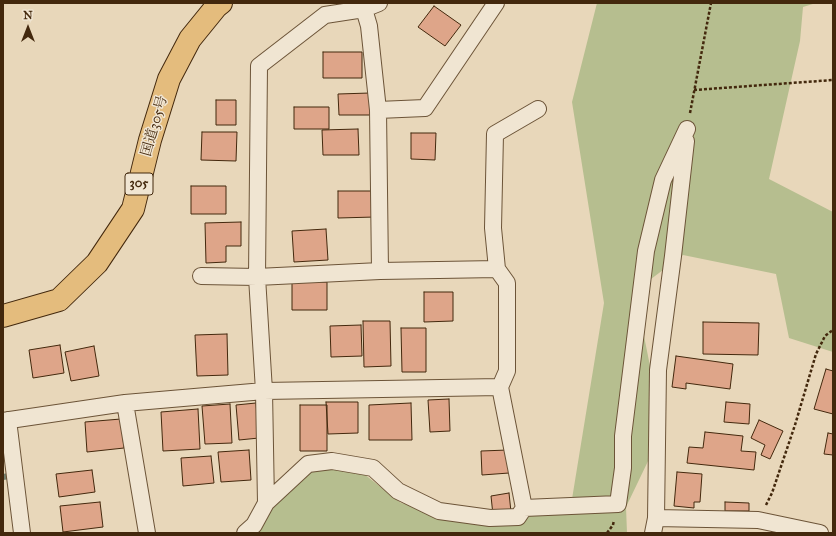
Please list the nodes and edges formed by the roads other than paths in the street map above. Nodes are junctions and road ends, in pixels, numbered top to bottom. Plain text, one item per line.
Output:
1 (221, 3) edge
2 (379, 3) edge
3 (496, 3) edge
4 (364, 9) junction
5 (538, 109) dead end
6 (378, 110) junction
7 (497, 269) junction
8 (380, 271) junction
9 (202, 276) dead end
10 (257, 277) junction
11 (3, 316) edge
12 (500, 387) junction
13 (264, 392) junction
14 (125, 403) junction
15 (6, 420) edge
16 (266, 504) junction
17 (524, 508) junction
18 (654, 526) edge
19 (22, 533) edge
20 (147, 533) edge
21 (245, 533) edge
22 (820, 533) edge

1 - 11 highway, 国道305号 / 305
2 - 4 street
3 - 6 street
4 - 6 street
4 - 10 street
5 - 7 street
6 - 8 street
7 - 8 street
7 - 12 street
8 - 10 street
9 - 10 street
10 - 13 street
12 - 13 street
12 - 17 street
13 - 14 street
13 - 16 street
14 - 15 street
14 - 20 street
15 - 19 street
16 - 17 street
16 - 21 street
17 - 18 street
18 - 22 street

